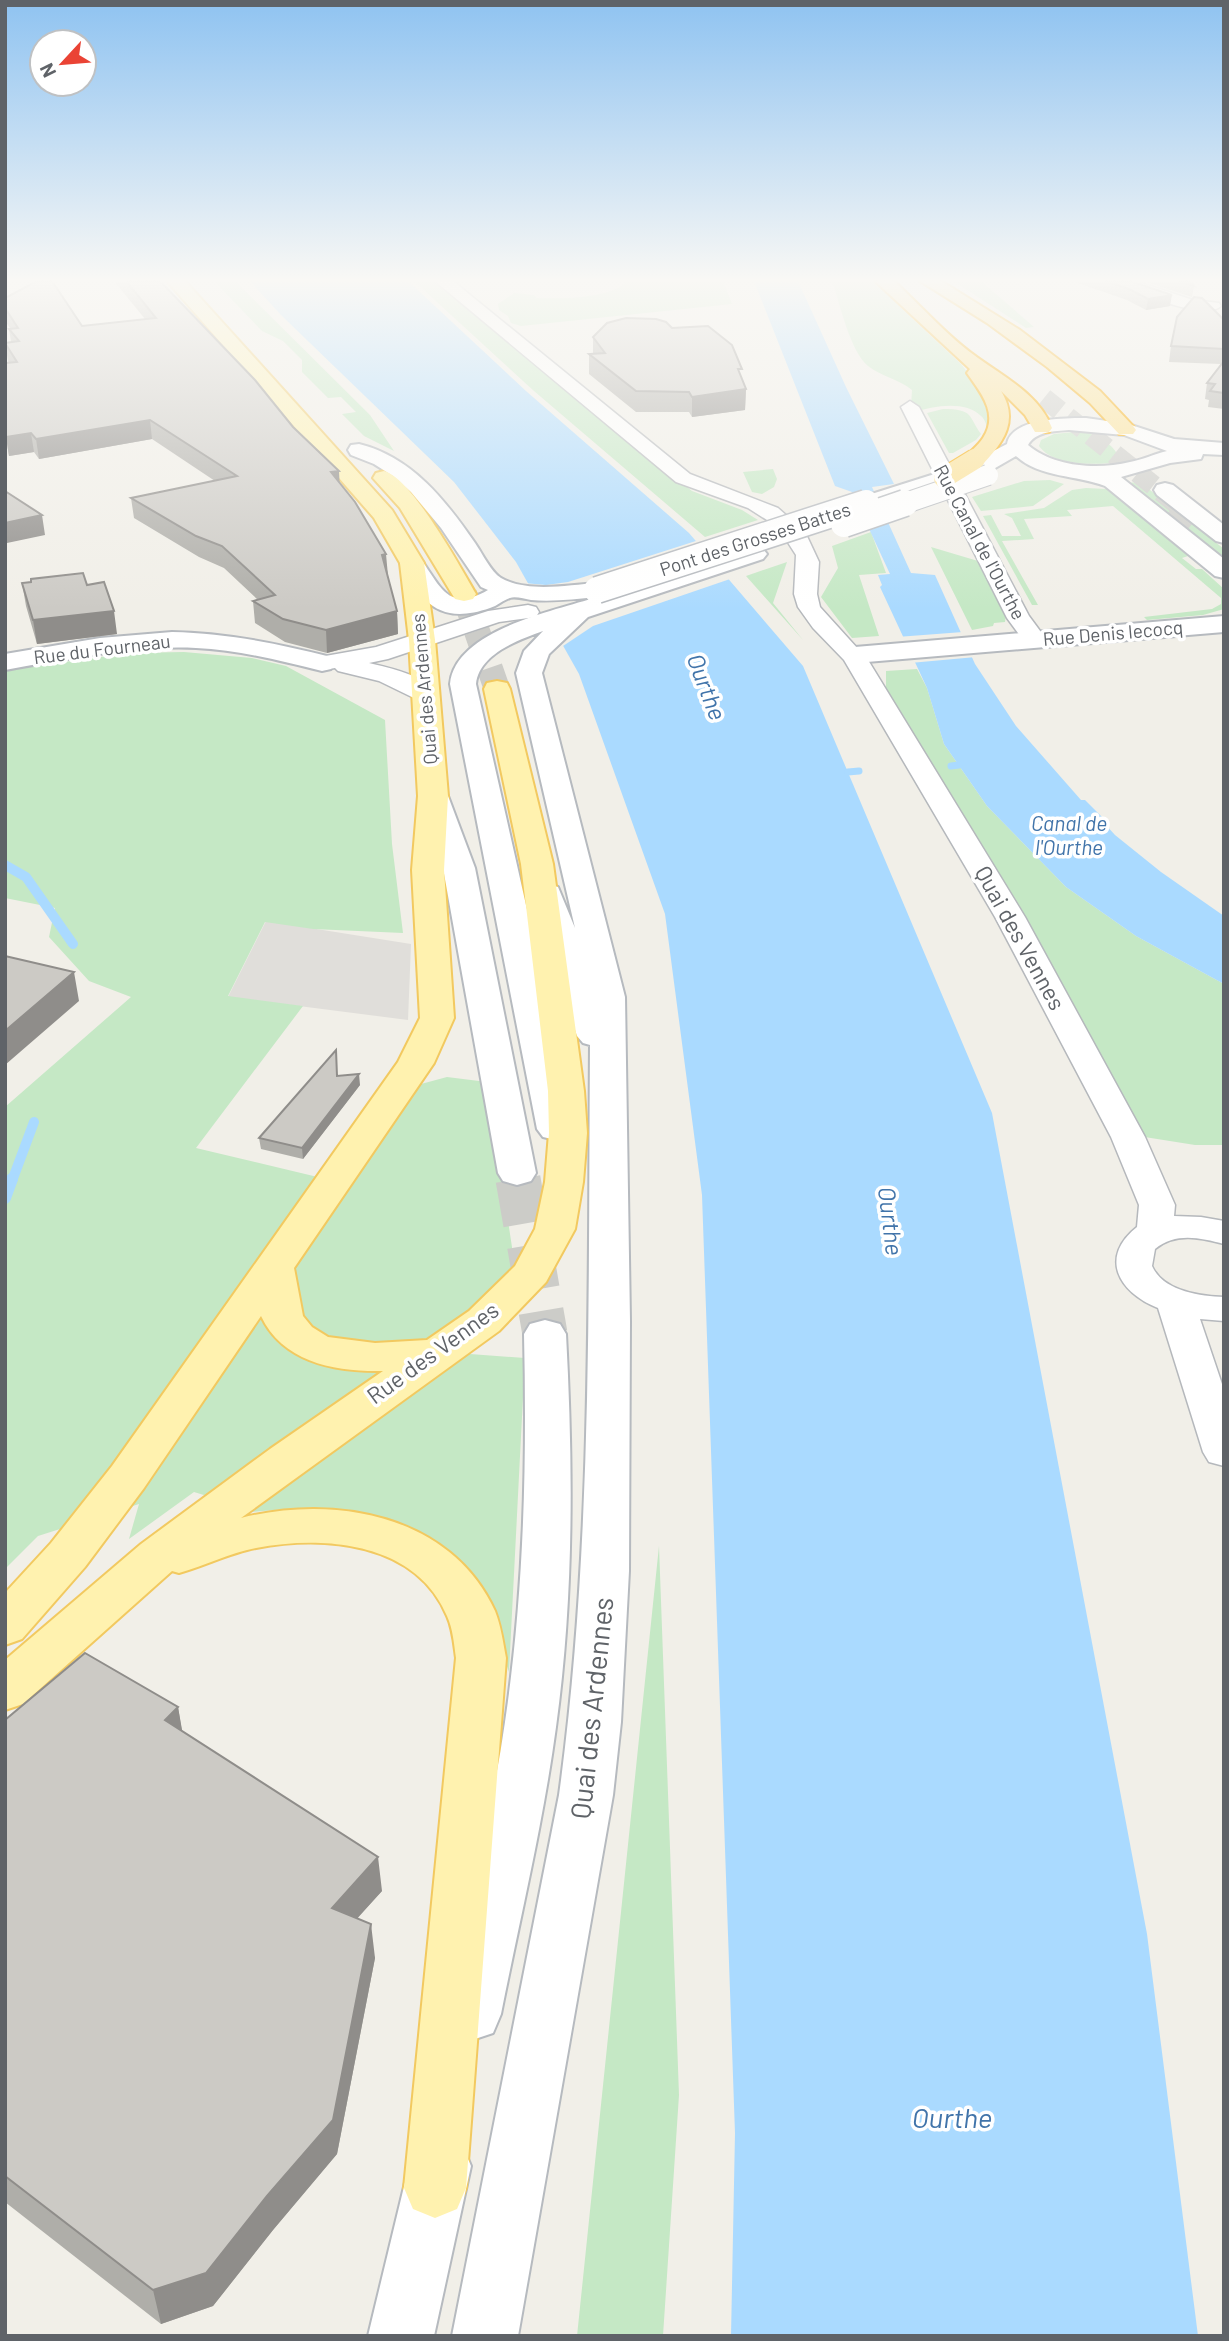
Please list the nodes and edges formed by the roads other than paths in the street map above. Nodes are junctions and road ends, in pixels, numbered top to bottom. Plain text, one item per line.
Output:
1 (272, 390) edge
2 (577, 390) edge
3 (991, 390) edge
4 (1009, 390) edge
5 (1035, 390) edge
6 (1061, 390) edge
7 (1087, 390) edge
8 (1069, 397) tunnel mouth
9 (1044, 398) tunnel mouth
10 (909, 407) dead end
11 (1042, 428) junction
12 (1126, 430) junction
13 (1018, 447) junction
14 (1224, 449) edge
15 (1153, 456) junction
16 (1224, 457) edge
17 (1047, 464) junction
18 (981, 466) junction
19 (1084, 470) junction
20 (1185, 506) junction
21 (1224, 536) edge
22 (412, 564) junction
23 (1224, 571) edge
24 (505, 589) junction
25 (597, 590) junction
26 (464, 594) tunnel mouth
27 (578, 613) junction
28 (528, 620) junction
29 (1224, 624) edge
30 (1034, 639) junction
31 (422, 640) junction
32 (855, 655) junction
33 (5, 662) edge
34 (322, 663) junction
35 (529, 673) joint
36 (497, 689) tunnel mouth
37 (425, 694) junction
38 (433, 796) junction
39 (537, 864) junction
40 (607, 1071) junction
41 (517, 1173) tunnel mouth
42 (565, 1176) junction
43 (1155, 1233) junction
44 (1224, 1233) edge
45 (274, 1269) junction
46 (1175, 1302) junction
47 (1224, 1309) edge
48 (545, 1334) tunnel mouth
49 (433, 1354) junction
50 (1224, 1452) edge
51 (130, 1579) junction
52 (5, 1626) edge
53 (5, 1690) edge
54 (435, 2188) junction
55 (401, 2336) edge
56 (485, 2336) edge

1 - 22 main road, Quai des Ardennes
2 - 32 street
3 - 18 highway
4 - 11 highway
5 - 9 highway
6 - 8 highway
7 - 12 highway
10 - 30 street, Rue Canal de l'Ourthe
11 - 12 main road
11 - 13 main road
12 - 15 main road
13 - 17 main road
13 - 18 main road
14 - 15 main road
15 - 16 main road
15 - 19 main road
15 - 20 main road
16 - 20 main road
17 - 18 main road
17 - 19 main road
18 - 25 main road, Pont des Grosses Battes, bridge
18 - 27 main road, Pont des Grosses Battes, bridge
19 - 23 main road
20 - 21 main road
22 - 24 main road
22 - 31 main road, Quai des Ardennes
24 - 25 main road
24 - 26 main road
25 - 28 main road, Pont des Grosses Battes
27 - 28 main road, Pont des Grosses Battes
27 - 35 main road, Pont des Grosses Battes
28 - 31 street, Rue du Fourneau
28 - 37 main road
28 - 42 main road
29 - 30 main road, Rue Denis lecocq
30 - 32 main road, Rue Denis lecocq
31 - 34 street, Rue du Fourneau
31 - 37 main road, Quai des Ardennes
32 - 43 street, Quai des Vennes
33 - 34 main road, Rue du Fourneau
34 - 37 street, Rue du Fourneau
35 - 40 main road, Quai des Ardennes
36 - 39 main road, Quai des Ardennes
37 - 38 main road, Quai des Ardennes
38 - 41 main road, Quai des Ardennes
38 - 45 main road
39 - 40 main road, Quai des Ardennes
39 - 42 main road, Rue des Vennes
40 - 56 main road, Quai des Ardennes
42 - 49 main road, Rue des Vennes
43 - 44 street
43 - 46 street
45 - 49 main road
45 - 52 main road
46 - 47 street
46 - 50 street
48 - 54 main road
49 - 51 main road, Rue des Vennes
51 - 53 main road, Rue des Vennes
51 - 54 main road
54 - 55 main road

